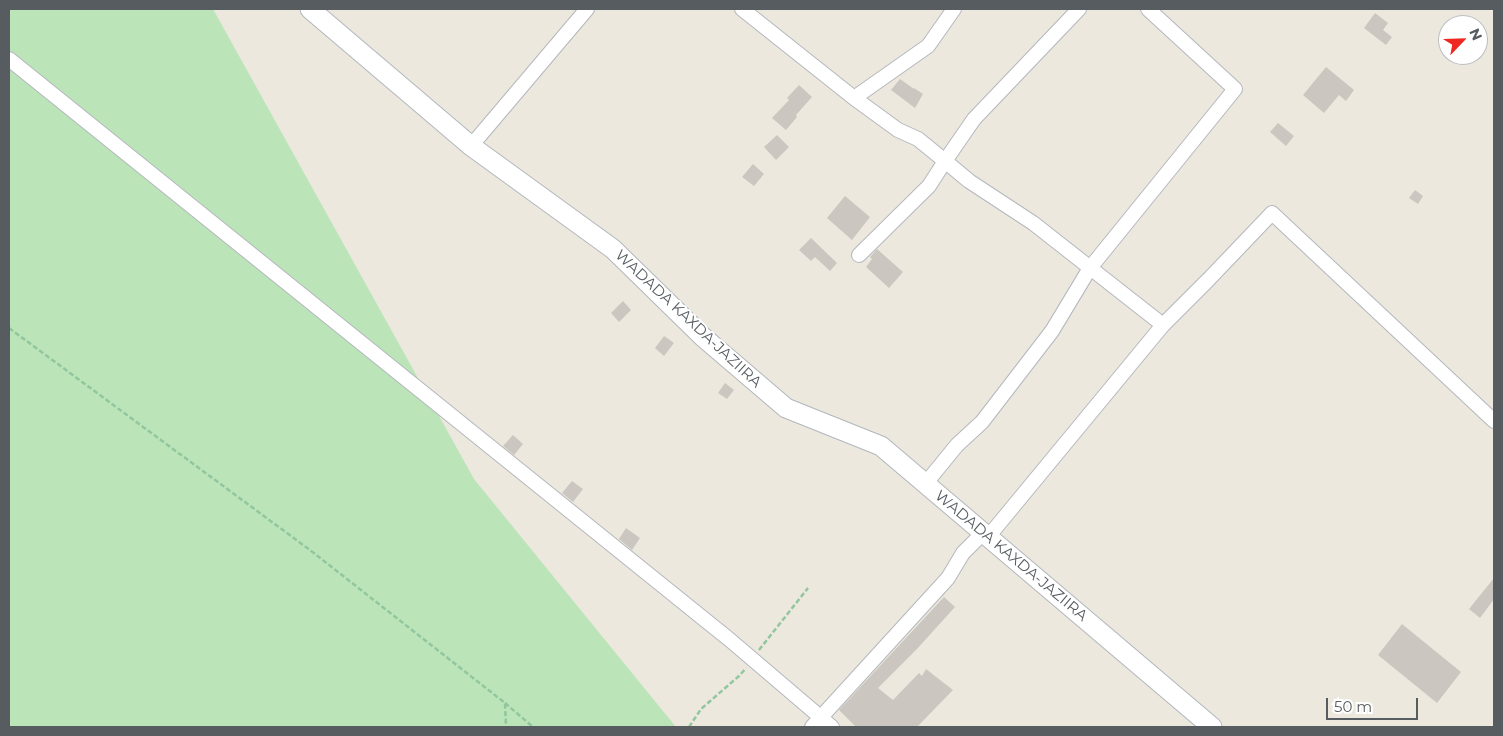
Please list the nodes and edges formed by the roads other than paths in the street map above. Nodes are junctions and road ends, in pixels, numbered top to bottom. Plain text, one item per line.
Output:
1 (310, 9) edge
2 (587, 9) edge
3 (742, 9) edge
4 (954, 9) edge
5 (1079, 9) edge
6 (1148, 9) edge
7 (9, 58) edge
8 (854, 98) junction
9 (471, 146) junction
10 (945, 161) junction
11 (859, 255) dead end
12 (1090, 268) junction
13 (1162, 325) junction
14 (1494, 421) edge
15 (926, 484) junction
16 (986, 535) junction
17 (817, 722) edge
18 (832, 727) edge
19 (1212, 727) edge

1 - 9 street, WADADA KAXDA-JAZIIRA
2 - 9 street
3 - 8 street
4 - 8 street
5 - 10 street
6 - 12 street
7 - 17 street
8 - 10 street
9 - 15 street, WADADA KAXDA-JAZIIRA
10 - 11 street
10 - 12 street
12 - 13 street
12 - 15 street
13 - 14 street
13 - 16 street
15 - 16 street, WADADA KAXDA-JAZIIRA
16 - 17 street
16 - 19 street, WADADA KAXDA-JAZIIRA
17 - 18 street

